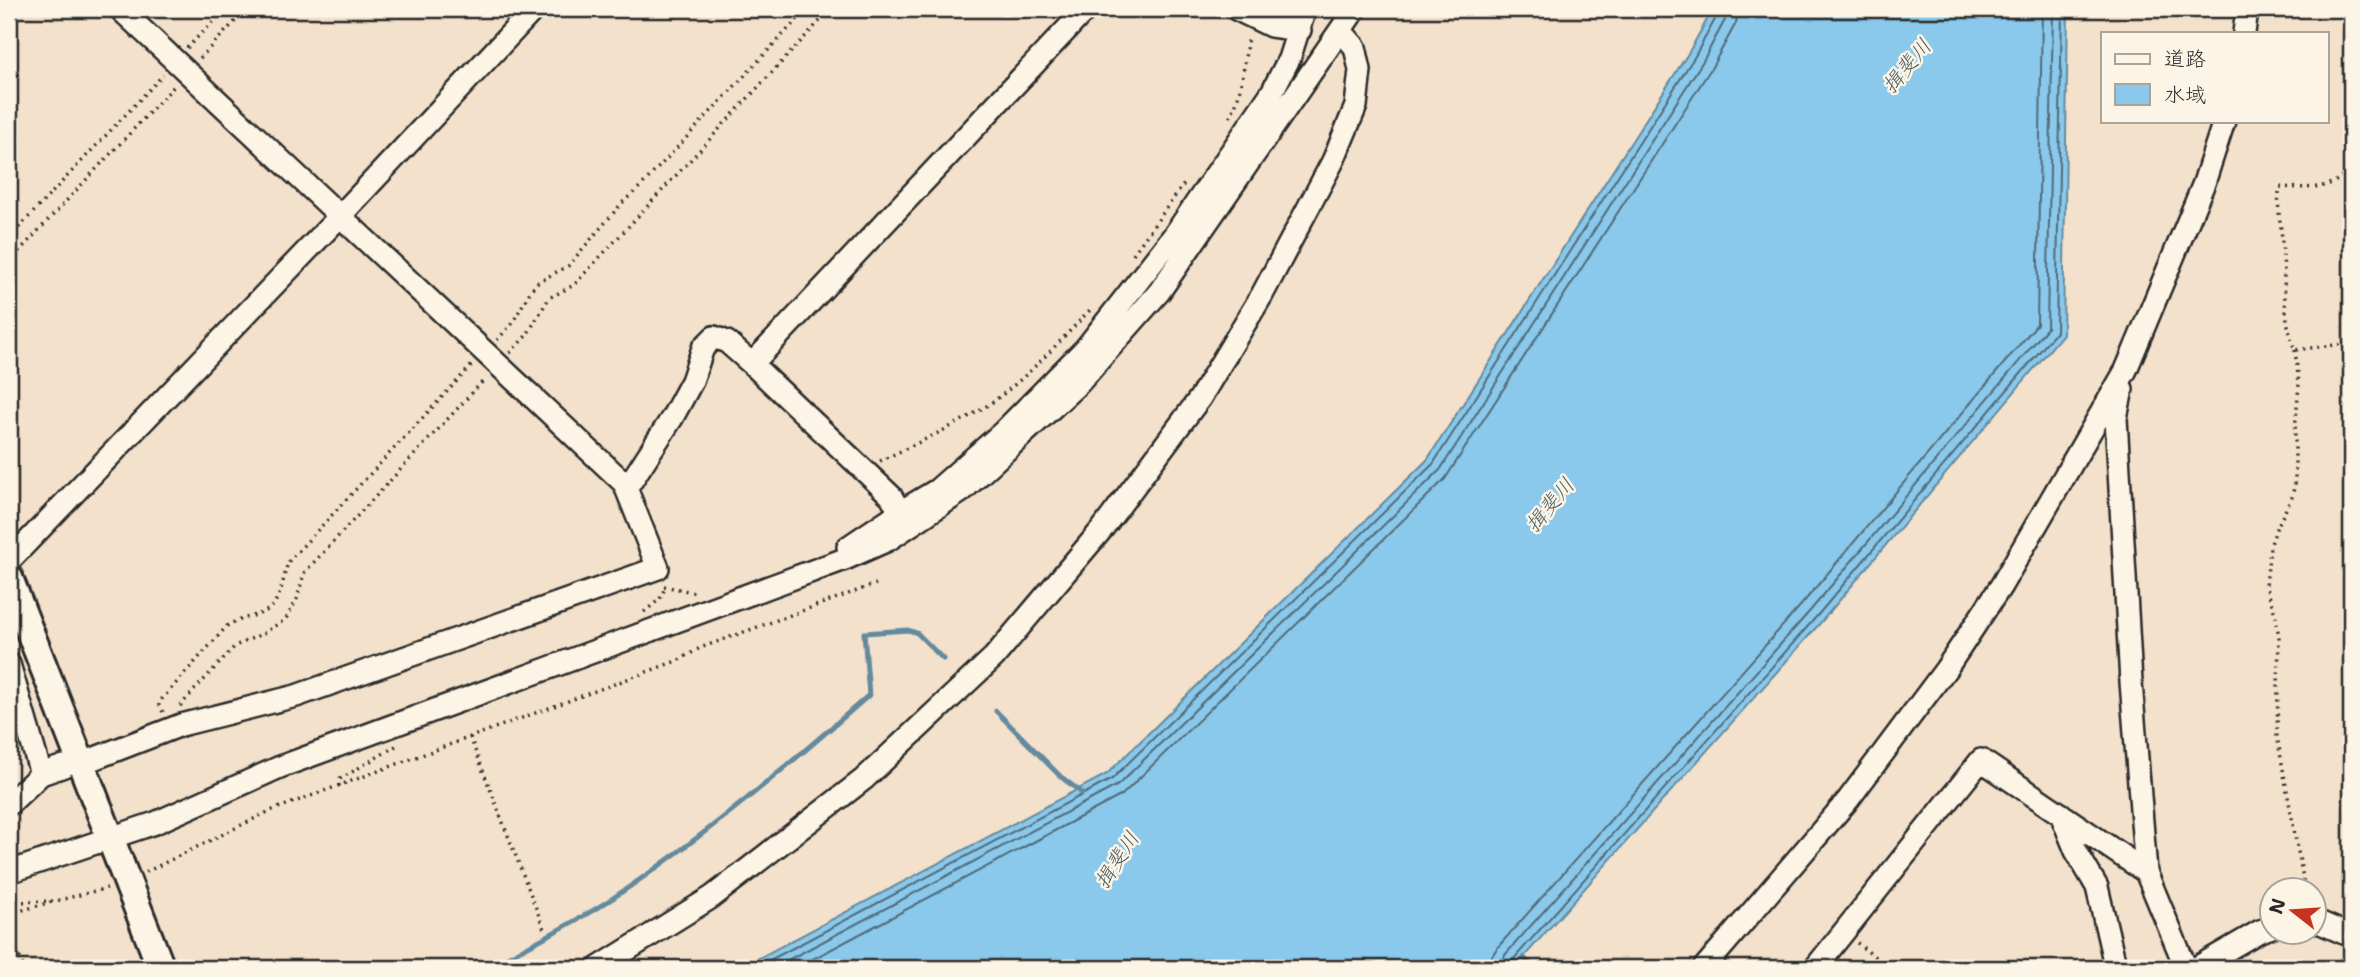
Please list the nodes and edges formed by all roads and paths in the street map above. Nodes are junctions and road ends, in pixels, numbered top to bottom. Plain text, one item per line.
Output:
1 (120, 9) edge
2 (225, 9) edge
3 (247, 9) edge
4 (534, 9) edge
5 (1305, 9) edge
6 (1356, 9) edge
7 (2247, 9) edge
8 (2350, 9) edge
9 (1076, 12) edge
10 (1243, 13) edge
11 (1300, 30) junction
12 (1341, 31) junction
13 (2244, 32) edge
14 (2351, 59) edge
15 (181, 67) junction
16 (1227, 122) dead end
17 (2224, 122) edge
18 (2351, 165) edge
19 (1191, 174) dead end
20 (341, 215) junction
21 (9, 238) edge
22 (1131, 256) dead end
23 (9, 262) edge
24 (1091, 308) dead end
25 (2351, 343) edge
26 (2295, 350) junction
27 (751, 364) junction
28 (2126, 370) junction
29 (862, 470) junction
30 (624, 484) junction
31 (900, 512) junction
32 (845, 559) junction
33 (9, 561) edge
34 (654, 569) junction
35 (9, 578) edge
36 (876, 584) dead end
37 (703, 594) dead end
38 (9, 664) edge
39 (470, 737) junction
40 (93, 758) dead end
41 (64, 766) dead end
42 (41, 774) junction
43 (9, 804) edge
44 (2061, 814) junction
45 (110, 838) junction
46 (9, 872) edge
47 (2146, 872) junction
48 (146, 873) dead end
49 (2302, 876) edge
50 (107, 888) dead end
51 (56, 901) junction
52 (9, 902) edge
53 (9, 914) edge
54 (2328, 925) edge
55 (544, 929) dead end
56 (9, 931) edge
57 (2258, 931) edge
58 (1845, 933) junction
59 (2351, 936) edge
60 (24, 968) edge
61 (160, 968) edge
62 (598, 968) edge
63 (1704, 968) edge
64 (1815, 968) edge
65 (1888, 968) edge
66 (2114, 968) edge
67 (2186, 968) edge
68 (2196, 968) edge

1 - 15 street
2 - 15 path
3 - 15 path
4 - 20 street
5 - 11 street
6 - 12 street
7 - 13 street
8 - 14 path
9 - 27 street
10 - 11 street
10 - 16 path
11 - 31 street
12 - 32 street
12 - 62 street
15 - 20 street
15 - 21 path
15 - 23 path
17 - 28 street
18 - 26 path
19 - 22 path
20 - 30 street
20 - 33 street
24 - 29 path
25 - 26 path
26 - 49 path
27 - 29 street
27 - 30 street
28 - 47 street
28 - 63 street
29 - 31 street
30 - 34 street
31 - 32 street
32 - 45 street
34 - 37 path
34 - 40 street
35 - 45 street
36 - 39 path
38 - 42 street
39 - 48 path
39 - 55 path
41 - 42 street
42 - 43 street
44 - 47 street
44 - 58 street
44 - 66 street
45 - 46 street
45 - 61 street, bridge
47 - 67 street
50 - 51 path
51 - 52 path
51 - 53 path
54 - 59 street
56 - 60 path
57 - 68 street
58 - 64 street
58 - 65 path

